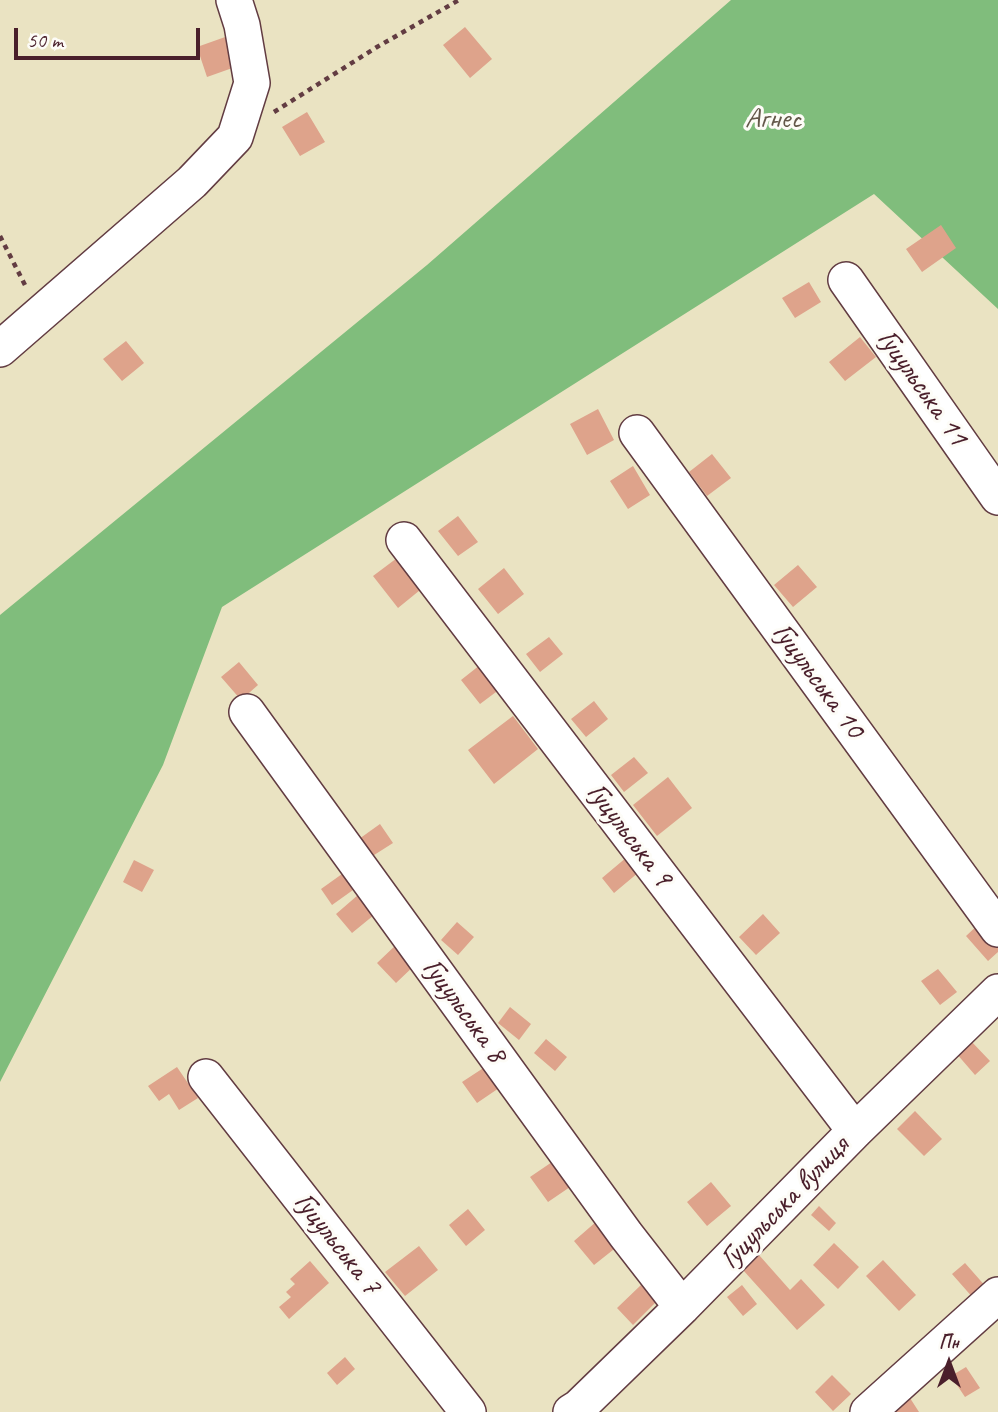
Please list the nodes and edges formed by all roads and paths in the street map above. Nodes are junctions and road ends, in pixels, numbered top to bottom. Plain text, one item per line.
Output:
1 (234, 0) edge
2 (459, 0) edge
3 (235, 137) junction
4 (0, 236) edge
5 (846, 280) dead end
6 (39, 313) junction
7 (0, 349) edge
8 (637, 433) dead end
9 (998, 497) edge
10 (404, 540) dead end
11 (247, 712) dead end
12 (998, 929) edge
13 (998, 992) edge
14 (206, 1077) dead end
15 (855, 1131) junction
16 (998, 1295) edge
17 (682, 1307) junction
18 (468, 1412) edge
19 (571, 1412) edge
20 (868, 1412) edge

1 - 3 street
2 - 3 path
3 - 6 street
4 - 6 path
5 - 9 street, Гуцульська 11
6 - 7 street
8 - 12 street, Гуцульська 10
10 - 15 street, Гуцульська 9
11 - 17 street, Гуцульська 8
13 - 15 street, Гуцульська вулиця
14 - 18 street, Гуцульська 7
15 - 17 street, Гуцульська вулиця
16 - 20 street
17 - 19 street, Гуцульська вулиця

